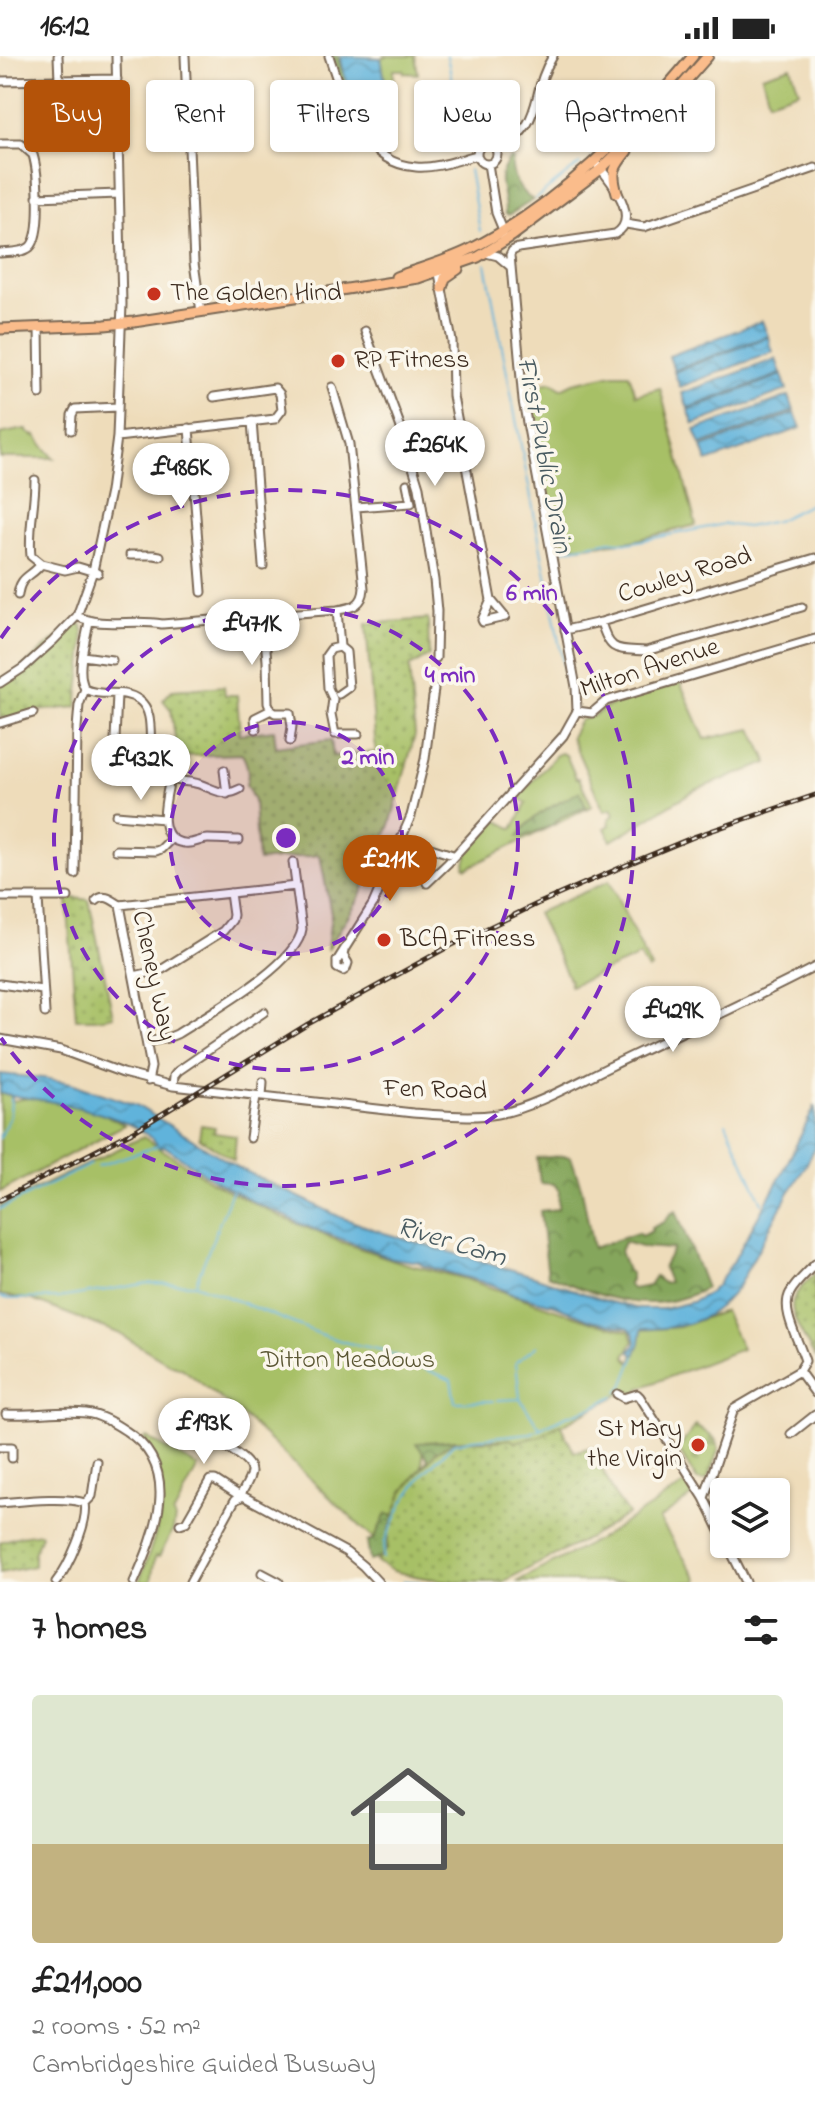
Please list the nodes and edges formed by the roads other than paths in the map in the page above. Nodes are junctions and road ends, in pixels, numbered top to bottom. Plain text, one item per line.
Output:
1 (58, 56) edge
2 (116, 56) edge
3 (185, 56) edge
4 (329, 56) edge
5 (553, 56) edge
6 (693, 56) edge
7 (708, 56) edge
8 (117, 79) junction
9 (59, 80) joint
10 (687, 80) edge
11 (0, 81) edge
12 (24, 81) edge
13 (520, 133) edge
14 (0, 144) edge
15 (478, 152) edge
16 (496, 152) edge
17 (613, 152) edge
18 (626, 152) edge
19 (477, 155) junction
20 (488, 164) junction
21 (597, 166) junction
22 (815, 168) edge
23 (617, 193) junction
24 (119, 194) junction
25 (37, 197) junction
26 (551, 208) junction
27 (496, 215) junction
28 (626, 224) junction
29 (503, 230) junction
30 (488, 239) junction
31 (500, 244) junction
32 (0, 253) edge
33 (484, 253) junction
34 (470, 261) junction
35 (511, 267) junction
36 (438, 275) junction
37 (378, 284) junction
38 (201, 312) junction
39 (122, 323) junction
40 (39, 327) junction
41 (0, 329) edge
42 (365, 331) dead end
43 (332, 387) dead end
44 (38, 388) dead end
45 (214, 397) dead end
46 (118, 407) junction
47 (252, 421) junction
48 (189, 428) junction
49 (71, 430) dead end
50 (117, 437) junction
51 (35, 480) dead end
52 (407, 484) dead end
53 (356, 507) junction
54 (130, 555) dead end
55 (160, 556) dead end
56 (815, 558) edge
57 (41, 564) junction
58 (263, 566) dead end
59 (96, 572) junction
60 (17, 589) dead end
61 (202, 592) dead end
62 (491, 600) dead end
63 (802, 607) dead end
64 (337, 610) junction
65 (77, 616) junction
66 (263, 616) junction
67 (89, 621) junction
68 (601, 622) junction
69 (565, 630) junction
70 (815, 639) edge
71 (340, 647) junction
72 (83, 656) junction
73 (436, 658) dead end
74 (112, 660) dead end
75 (0, 683) edge
76 (85, 689) junction
77 (434, 689) dead end
78 (117, 694) junction
79 (339, 694) dead end
80 (288, 703) dead end
81 (253, 709) dead end
82 (271, 710) junction
83 (577, 711) junction
84 (33, 713) dead end
85 (290, 713) junction
86 (255, 718) junction
87 (0, 723) edge
88 (256, 729) dead end
89 (358, 734) dead end
90 (115, 740) dead end
91 (290, 741) dead end
92 (156, 767) junction
93 (225, 770) dead end
94 (127, 772) dead end
95 (170, 779) junction
96 (240, 789) dead end
97 (227, 794) junction
98 (116, 815) dead end
99 (164, 819) junction
100 (172, 838) junction
101 (402, 839) junction
102 (239, 840) dead end
103 (116, 850) dead end
104 (453, 855) junction
105 (293, 862) dead end
106 (75, 874) dead end
107 (427, 883) dead end
108 (296, 886) junction
109 (230, 893) junction
110 (68, 897) dead end
111 (38, 898) junction
112 (1, 899) edge
113 (96, 901) dead end
114 (120, 905) junction
115 (345, 949) junction
116 (815, 967) edge
117 (134, 976) junction
118 (0, 984) edge
119 (42, 990) junction
120 (264, 1012) dead end
121 (45, 1013) dead end
122 (0, 1039) edge
123 (147, 1042) junction
124 (148, 1081) junction
125 (263, 1082) dead end
126 (173, 1086) junction
127 (259, 1096) junction
128 (250, 1138) dead end
129 (815, 1264) edge
130 (799, 1371) junction
131 (815, 1393) edge
132 (617, 1394) dead end
133 (6, 1414) dead end
134 (815, 1415) edge
135 (191, 1425) dead end
136 (791, 1434) dead end
137 (0, 1447) edge
138 (12, 1458) dead end
139 (97, 1462) dead end
140 (694, 1483) junction
141 (709, 1483) junction
142 (240, 1496) junction
143 (704, 1498) junction
144 (0, 1503) edge
145 (85, 1503) junction
146 (710, 1510) edge
147 (180, 1524) dead end
148 (734, 1558) edge
149 (262, 1573) dead end
150 (56, 1582) edge
151 (134, 1582) edge
152 (190, 1582) edge
153 (279, 1582) edge
154 (378, 1582) edge
155 (746, 1582) edge

1 - 9 street
2 - 8 street
3 - 38 street
4 - 19 street
5 - 13 street
6 - 21 main road
7 - 10 main road
8 - 9 street
8 - 24 street
11 - 12 street
14 - 25 street
15 - 19 street
16 - 20 street
17 - 21 main road
18 - 23 main road
19 - 20 street
20 - 27 street
21 - 23 street
21 - 26 main road
21 - 29 main road
22 - 28 street
23 - 28 street
24 - 25 street
24 - 39 street
25 - 32 street
26 - 29 main road
26 - 31 main road
27 - 29 street
27 - 30 street
28 - 35 street
29 - 30 main road
29 - 31 street
30 - 36 main road
31 - 33 main road
33 - 34 main road
33 - 35 street
34 - 36 main road
34 - 36 main road
35 - 69 street
36 - 37 main road
36 - 37 main road
36 - 62 street
37 - 38 main road
38 - 39 main road
39 - 40 main road
39 - 46 street
40 - 41 main road
40 - 44 street
42 - 73 street
43 - 53 street
45 - 47 street
46 - 49 street
46 - 50 street
47 - 48 street
47 - 58 street
48 - 50 street
48 - 61 street
50 - 59 street
51 - 57 street
52 - 53 street
53 - 64 street
54 - 55 street
56 - 68 street, Cowley Road
57 - 59 street
57 - 60 street
59 - 65 street
63 - 68 street
64 - 66 street
64 - 71 street
65 - 67 street
65 - 75 street
66 - 67 street
66 - 82 street
67 - 72 street
68 - 69 street, Cowley Road
69 - 83 street
70 - 83 street, Milton Avenue
71 - 79 street
71 - 89 street
72 - 74 street
72 - 76 street
76 - 78 street
76 - 106 street
77 - 101 street
78 - 90 street
78 - 92 street
80 - 85 street
81 - 86 street
82 - 85 street
82 - 86 street
83 - 104 street, Milton Avenue
84 - 87 street
85 - 91 street
86 - 88 street
92 - 94 street
92 - 95 street
93 - 97 street
95 - 97 street
95 - 99 street
96 - 97 street
98 - 99 street
99 - 100 street
100 - 102 street
100 - 103 street
101 - 104 street
101 - 115 street
104 - 107 street, Milton Avenue
105 - 108 street
108 - 109 street
108 - 123 street
109 - 114 street
109 - 117 street
110 - 111 street
111 - 112 street
111 - 119 street
113 - 114 street, Cheney Way
114 - 117 street, Cheney Way
115 - 115 street
116 - 127 street, Fen Road
117 - 123 street, Cheney Way
118 - 119 street
119 - 121 street
120 - 126 street
122 - 124 street, Fen Road
123 - 124 street, Cheney Way
124 - 126 street, Fen Road
125 - 127 street
126 - 127 street, Fen Road
127 - 128 street
129 - 130 street
130 - 131 street
130 - 141 street
132 - 140 street
133 - 151 street
134 - 136 street
135 - 142 street
137 - 138 street
139 - 145 street
140 - 141 street
140 - 143 street
141 - 143 street
142 - 147 street
142 - 152 street
142 - 154 street
143 - 146 street
144 - 145 street
145 - 150 street
148 - 155 street
149 - 153 street

